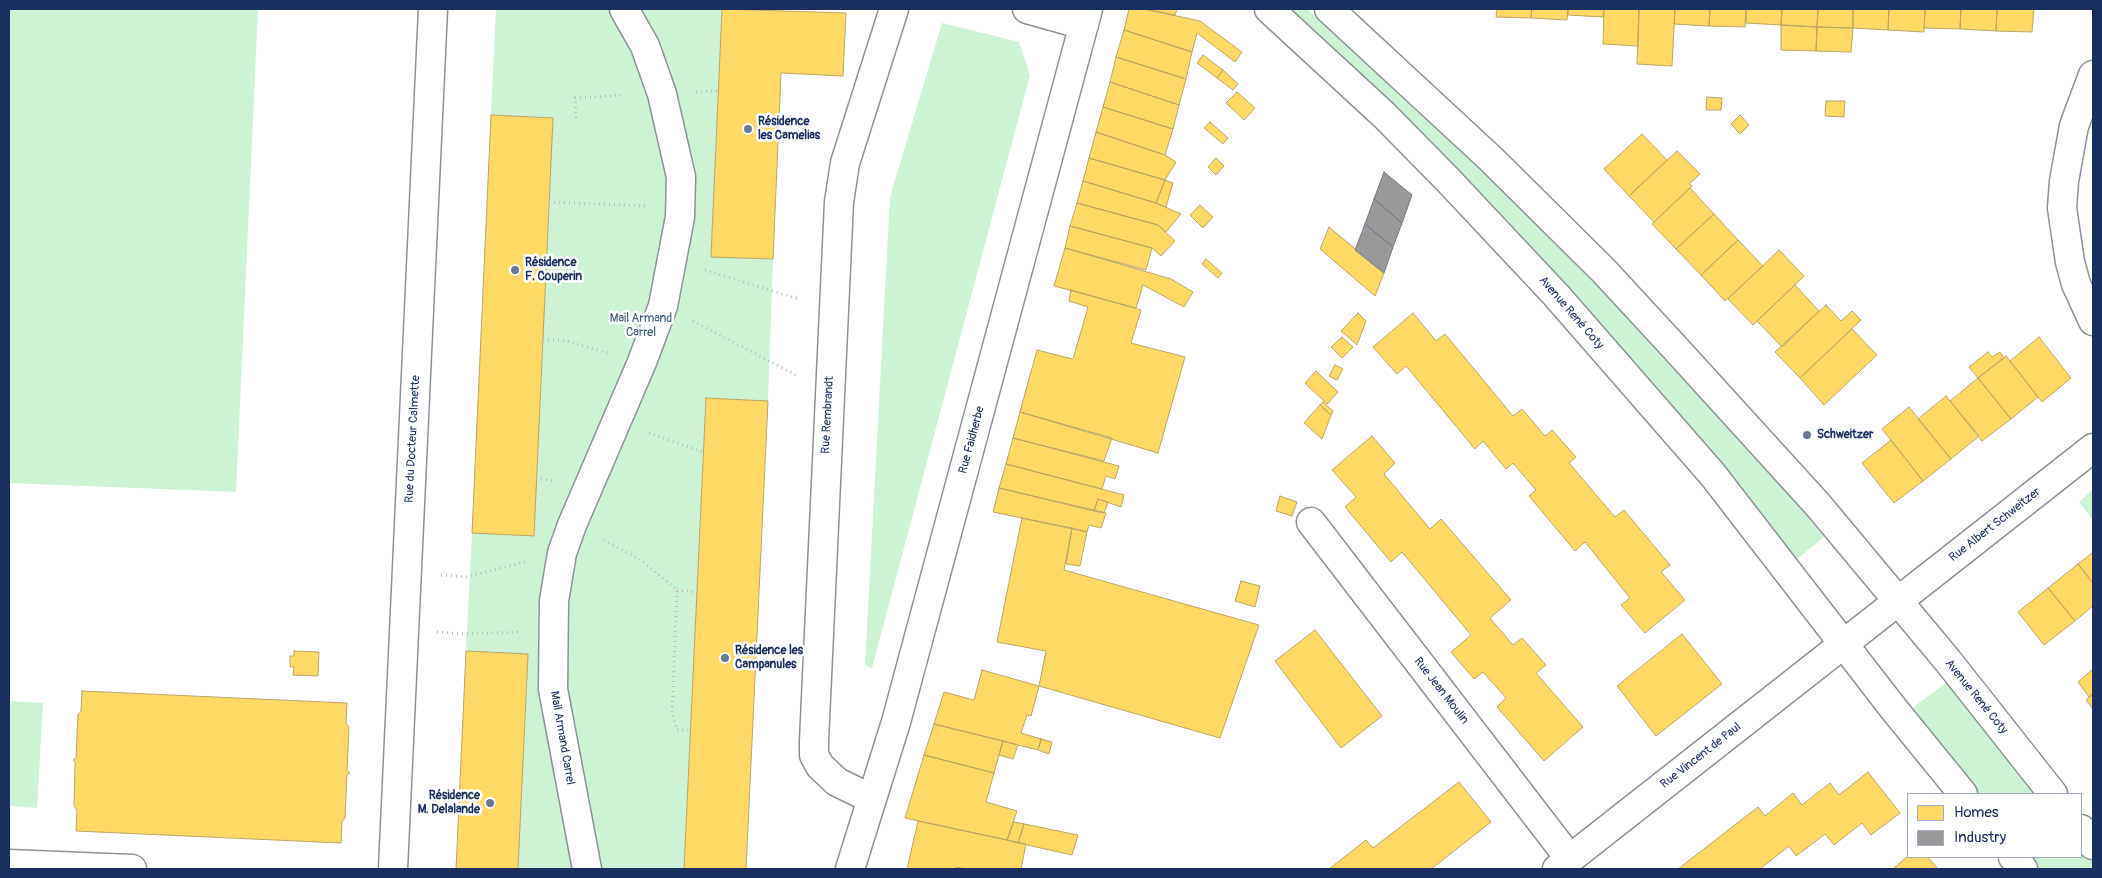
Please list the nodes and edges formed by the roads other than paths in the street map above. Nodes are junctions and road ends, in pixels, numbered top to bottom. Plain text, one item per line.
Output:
1 (432, 9) edge
2 (624, 9) edge
3 (894, 9) edge
4 (1027, 9) edge
5 (1270, 9) edge
6 (1341, 12) edge
7 (1086, 17) edge
8 (2093, 75) edge
9 (2093, 321) edge
10 (2093, 448) edge
11 (1311, 522) dead end
12 (1896, 601) junction
13 (1844, 643) junction
14 (1962, 793) edge
15 (2052, 793) edge
16 (872, 799) junction
17 (2082, 830) edge
18 (2093, 845) edge
19 (2014, 858) edge
20 (9, 864) edge
21 (1564, 864) edge
22 (132, 869) edge
23 (393, 869) edge
24 (586, 869) edge
25 (850, 869) edge
26 (2023, 869) edge

1 - 23 street, Rue du Docteur Calmette
2 - 24 street, Mail Armand Carrel
3 - 16 street, Rue Rembrandt
4 - 7 street
5 - 13 street, Avenue René Coty
6 - 12 street, Avenue René Coty
7 - 16 street, Rue Faidherbe
8 - 9 street
10 - 12 street, Rue Albert Schweitzer
11 - 21 street, Rue Jean Moulin
12 - 13 street
12 - 15 street, Avenue René Coty
13 - 14 street, Avenue René Coty
13 - 21 street, Rue Vincent de Paul
16 - 25 street, Rue Faidherbe
17 - 18 street
19 - 26 street
20 - 22 street

